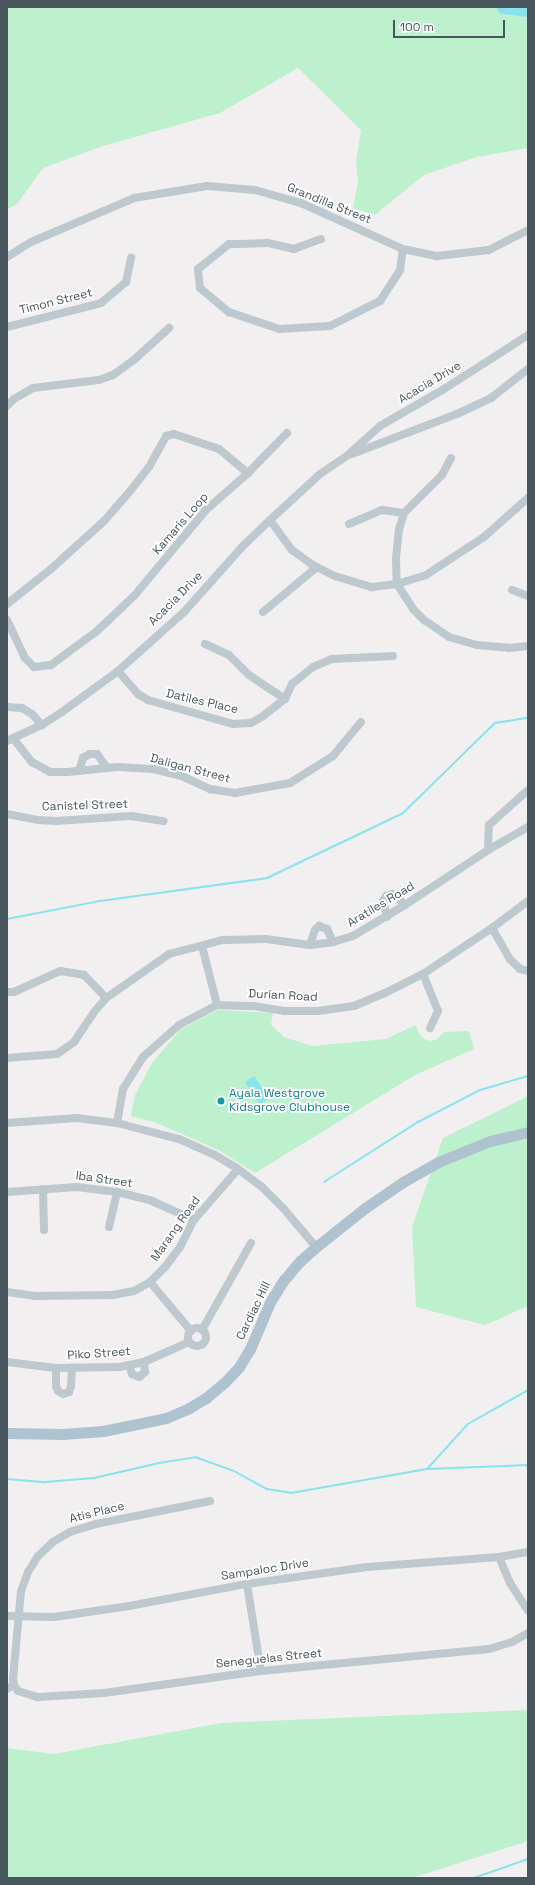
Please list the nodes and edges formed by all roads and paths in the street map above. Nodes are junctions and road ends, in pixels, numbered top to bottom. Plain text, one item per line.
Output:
1 (528, 230) edge
2 (321, 239) dead end
3 (403, 249) junction
4 (7, 256) edge
5 (131, 258) dead end
6 (7, 326) edge
7 (169, 328) dead end
8 (528, 335) edge
9 (528, 369) edge
10 (7, 406) edge
11 (287, 433) dead end
12 (348, 455) junction
13 (451, 458) dead end
14 (248, 473) junction
15 (528, 498) edge
16 (404, 514) junction
17 (270, 520) junction
18 (349, 524) dead end
19 (317, 567) junction
20 (397, 584) junction
21 (512, 590) dead end
22 (528, 596) edge
23 (7, 604) edge
24 (262, 612) dead end
25 (7, 620) edge
26 (205, 644) dead end
27 (528, 646) edge
28 (393, 656) dead end
29 (118, 671) junction
30 (285, 699) junction
31 (7, 707) edge
32 (361, 722) dead end
33 (42, 725) junction
34 (10, 740) edge
35 (108, 768) junction
36 (79, 771) junction
37 (528, 790) edge
38 (7, 814) edge
39 (164, 821) dead end
40 (528, 827) edge
41 (488, 850) junction
42 (528, 901) edge
43 (405, 905) junction
44 (386, 917) junction
45 (492, 928) junction
46 (333, 942) junction
47 (310, 945) junction
48 (202, 946) junction
49 (528, 971) edge
50 (423, 974) junction
51 (7, 992) edge
52 (106, 998) junction
53 (217, 1005) junction
54 (430, 1028) dead end
55 (7, 1058) edge
56 (7, 1123) edge
57 (117, 1123) junction
58 (528, 1132) edge
59 (238, 1169) junction
60 (43, 1189) junction
61 (7, 1192) edge
62 (117, 1192) junction
63 (194, 1220) junction
64 (109, 1227) dead end
65 (44, 1230) dead end
66 (251, 1243) dead end
67 (316, 1247) junction
68 (150, 1282) junction
69 (7, 1292) edge
70 (202, 1330) junction
71 (191, 1331) junction
72 (189, 1342) junction
73 (7, 1362) edge
74 (144, 1362) junction
75 (129, 1365) junction
76 (56, 1368) junction
77 (72, 1369) junction
78 (7, 1433) edge
79 (210, 1500) dead end
80 (528, 1552) edge
81 (499, 1557) junction
82 (247, 1584) junction
83 (528, 1611) edge
84 (7, 1616) edge
85 (18, 1617) junction
86 (528, 1633) edge
87 (261, 1671) junction
88 (11, 1687) edge

1 - 3 street, Grandilla Street
2 - 3 street
3 - 4 street, Grandilla Street
5 - 6 street, Timon Street
7 - 10 street
8 - 12 street, Acacia Drive
9 - 12 street, Acacia Drive
11 - 14 street
12 - 17 street, Acacia Drive
13 - 16 street
14 - 23 street
14 - 25 street, Kamaris Loop
15 - 20 street
16 - 18 street
16 - 20 street
17 - 19 street
17 - 29 street, Acacia Drive
19 - 20 street
19 - 24 street
20 - 27 street
21 - 22 street
26 - 30 street
28 - 30 street, Datiles Place
29 - 30 street, Datiles Place
29 - 33 street, Acacia Drive
31 - 33 street
32 - 35 street, Daligan Street
33 - 34 street, Acacia Drive
34 - 36 street, Daligan Street
35 - 36 street, Daligan Street
35 - 36 street
37 - 41 street
38 - 39 street, Canistel Street
40 - 41 street, Aratiles Road
41 - 43 street, Aratiles Road
42 - 45 street, Durian Road
43 - 44 street, Aratiles Road
43 - 44 street
44 - 46 street, Aratiles Road
45 - 49 street
45 - 50 street, Durian Road
46 - 47 street, Aratiles Road
46 - 47 street
47 - 48 street, Aratiles Road
48 - 52 street, Aratiles Road
48 - 53 street
50 - 53 street, Durian Road
50 - 54 street
51 - 52 street
52 - 55 street, Aratiles Road
53 - 57 street, Durian Road
56 - 57 street
57 - 59 street
58 - 67 main road, Cardiac Hill
59 - 63 street, Marang Road
59 - 67 street
60 - 61 street, Iba Street
60 - 62 street, Iba Street
60 - 65 street
62 - 63 street, Iba Street
62 - 64 street
63 - 68 street, Marang Road
66 - 70 street
67 - 78 main road, Cardiac Hill
68 - 69 street, Marang Road
68 - 71 street
70 - 71 street
70 - 72 street
71 - 72 street
72 - 74 street, Piko Street
73 - 76 street, Piko Street
74 - 75 street, Piko Street
74 - 75 street
75 - 77 street, Piko Street
76 - 77 street, Piko Street
76 - 77 street
79 - 85 street, Atis Place
80 - 81 street, Sampaloc Drive
81 - 82 street, Sampaloc Drive
81 - 83 street
82 - 85 street, Sampaloc Drive
82 - 87 street
84 - 85 street, Sampaloc Drive
85 - 88 street, Atis Place
86 - 87 street, Seneguelas Street
87 - 88 street, Seneguelas Street

